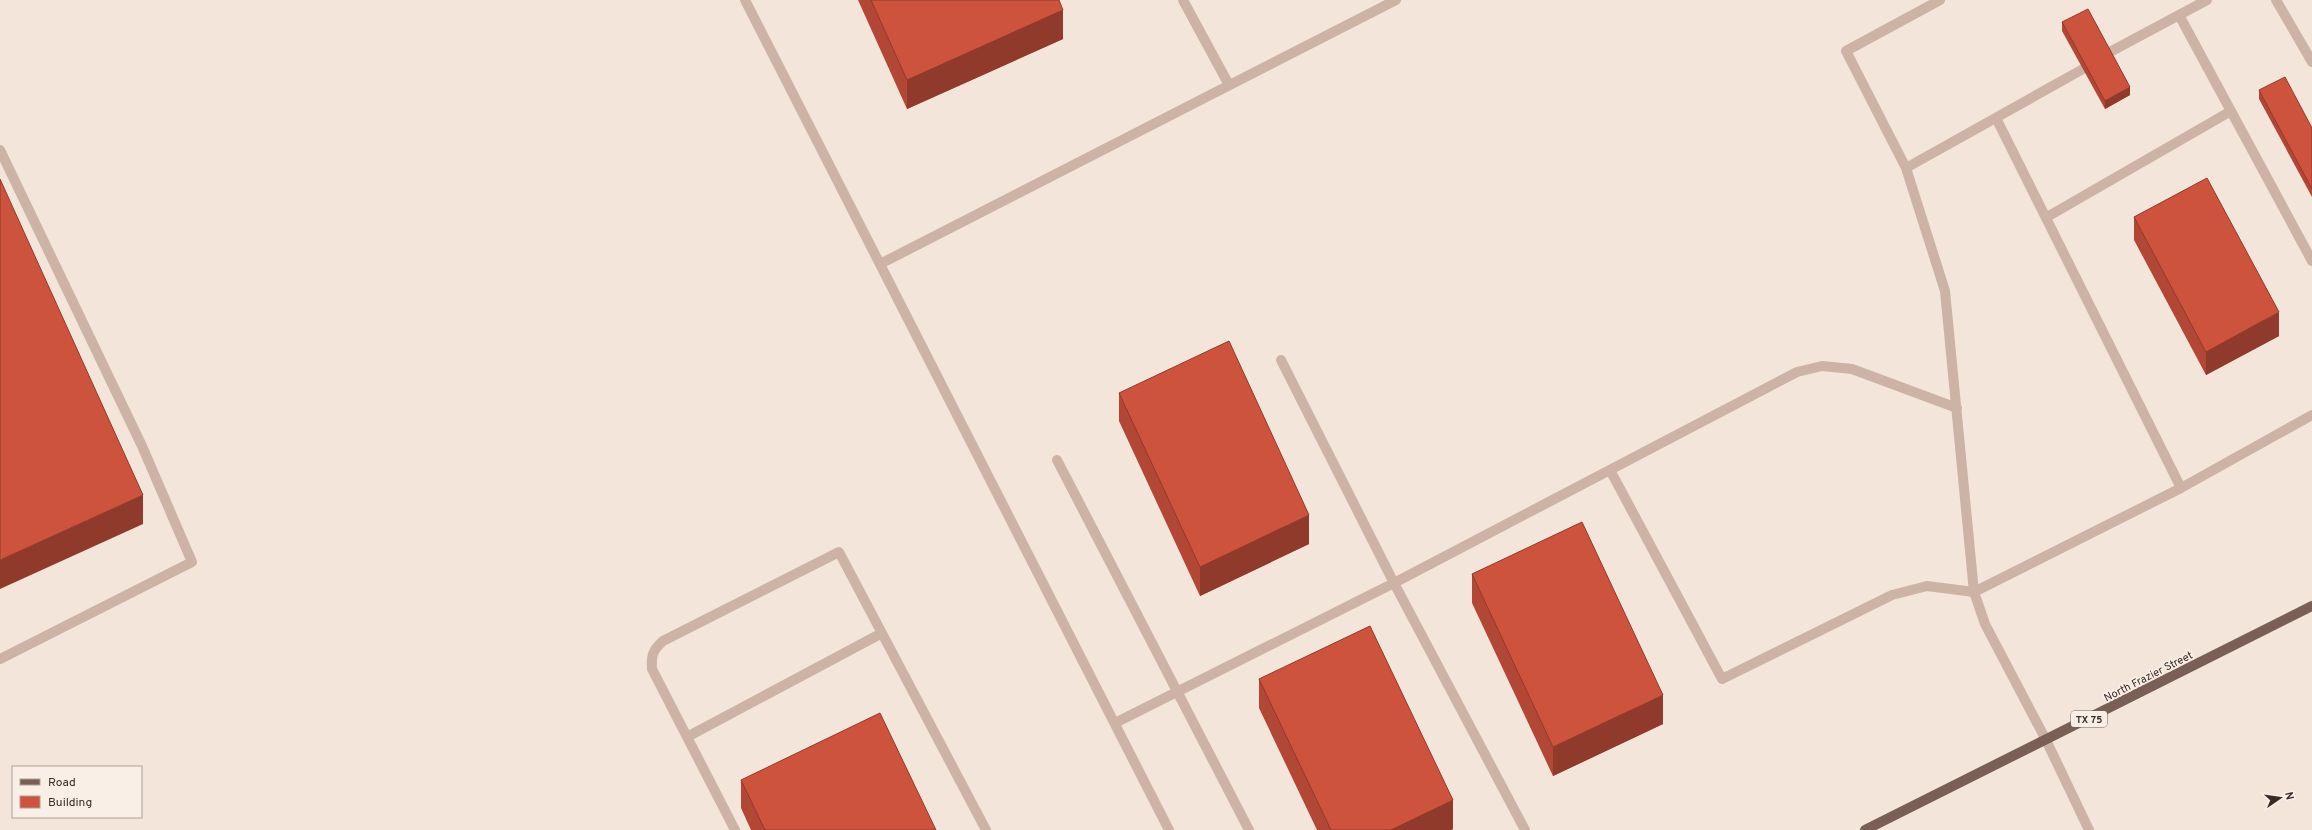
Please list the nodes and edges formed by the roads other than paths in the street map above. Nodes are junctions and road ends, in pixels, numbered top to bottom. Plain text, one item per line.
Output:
1 (745, 0) edge
2 (1184, 0) edge
3 (1396, 0) edge
4 (1940, 0) edge
5 (2207, 0) edge
6 (2276, 0) edge
7 (2179, 15) junction
8 (2108, 53) edge
9 (2312, 62) edge
10 (2083, 69) edge
11 (1229, 85) junction
12 (2231, 111) junction
13 (1996, 118) junction
14 (0, 150) edge
15 (1906, 168) junction
16 (2047, 217) junction
17 (2312, 261) edge
18 (880, 264) junction
19 (1281, 360) dead end
20 (1957, 408) junction
21 (2312, 415) edge
22 (1057, 460) dead end
23 (1610, 470) junction
24 (2181, 488) junction
25 (1394, 584) junction
26 (1974, 592) junction
27 (2312, 606) edge
28 (882, 633) junction
29 (0, 659) edge
30 (1176, 692) junction
31 (1115, 723) junction
32 (687, 737) junction
33 (2046, 740) junction
34 (735, 830) edge
35 (986, 830) edge
36 (1169, 830) edge
37 (1249, 830) edge
38 (1525, 830) edge
39 (1865, 830) edge
40 (2089, 830) edge

1 - 18 lane
2 - 11 lane
3 - 11 lane
4 - 15 lane
5 - 7 lane
6 - 9 lane
7 - 8 lane
7 - 12 lane
10 - 13 lane
11 - 18 lane
12 - 16 lane
12 - 17 lane
13 - 15 lane
13 - 16 lane
14 - 29 lane
15 - 20 lane
16 - 24 lane
18 - 31 lane
19 - 25 lane
20 - 23 lane
20 - 26 lane
21 - 24 lane
22 - 30 lane
23 - 25 lane
23 - 26 lane
24 - 26 lane
25 - 30 lane
25 - 38 lane
26 - 33 lane
27 - 33 main road, North Frazier Street / TX 75
28 - 32 lane
28 - 32 lane
28 - 35 lane
30 - 31 lane
30 - 37 lane
31 - 36 lane
32 - 34 lane
33 - 39 main road, North Frazier Street / TX 75
33 - 40 lane

